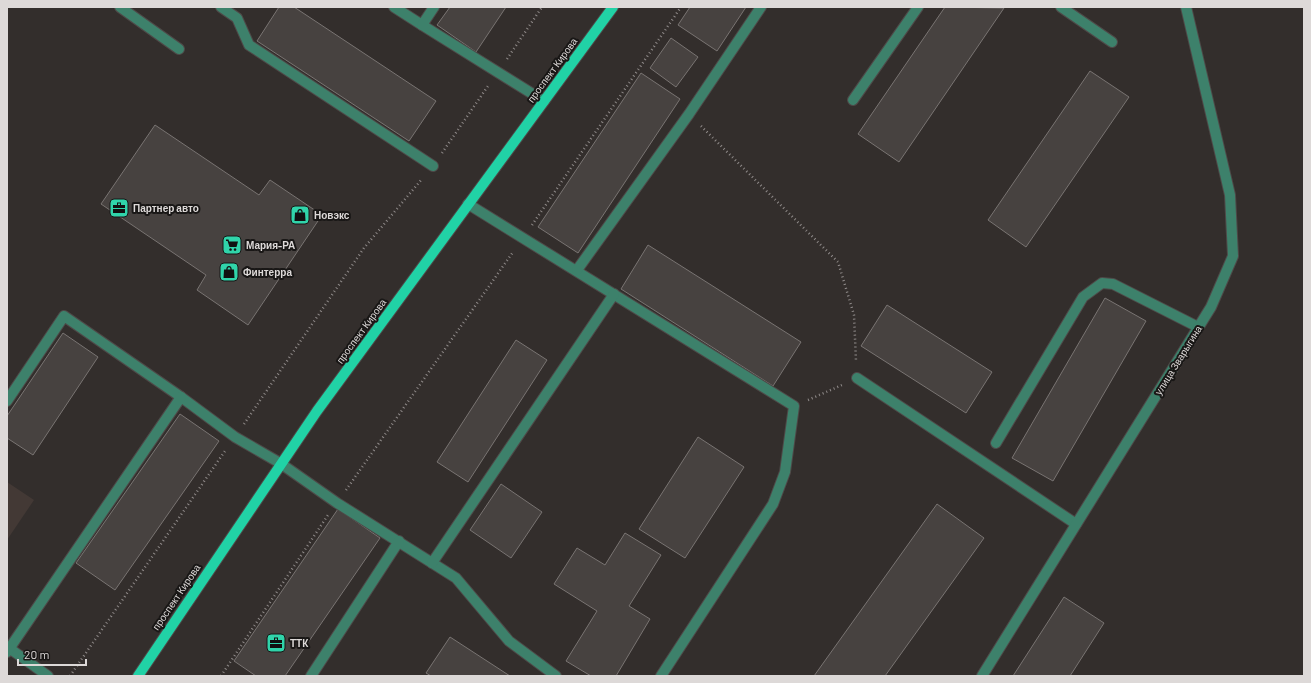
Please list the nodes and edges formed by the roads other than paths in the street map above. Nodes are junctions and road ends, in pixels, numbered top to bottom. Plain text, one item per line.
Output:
1 (120, 7) edge
2 (221, 7) edge
3 (394, 7) edge
4 (434, 7) edge
5 (613, 7) edge
6 (761, 7) edge
7 (918, 7) edge
8 (1061, 7) edge
9 (1186, 7) edge
10 (422, 25) junction
11 (1112, 42) dead end
12 (179, 50) dead end
13 (853, 100) dead end
14 (544, 101) junction
15 (433, 166) road end
16 (468, 204) junction
17 (577, 270) junction
18 (614, 294) junction
19 (1198, 328) junction
20 (857, 378) road end
21 (181, 397) junction
22 (7, 401) edge
23 (996, 443) dead end
24 (280, 464) junction
25 (1076, 524) junction
26 (399, 541) junction
27 (432, 563) junction
28 (8, 650) edge
29 (48, 676) edge
30 (138, 676) edge
31 (311, 676) edge
32 (556, 676) edge
33 (661, 676) edge
34 (982, 676) edge

1 - 12 street
2 - 15 street
3 - 10 street
4 - 10 street
5 - 14 main road, проспект Кирова
6 - 17 street
7 - 13 street
8 - 11 street
9 - 19 street, улица Зварыгина
10 - 14 street
14 - 16 main road, проспект Кирова
16 - 17 street
16 - 24 main road, проспект Кирова
17 - 18 street
18 - 27 street
18 - 33 street
19 - 23 street
19 - 25 street, улица Зварыгина
20 - 25 street
21 - 22 street
21 - 24 street
21 - 28 street
24 - 26 street
24 - 30 main road, проспект Кирова
25 - 34 street, улица Зварыгина
26 - 27 street
26 - 31 street
27 - 32 street
28 - 29 street

